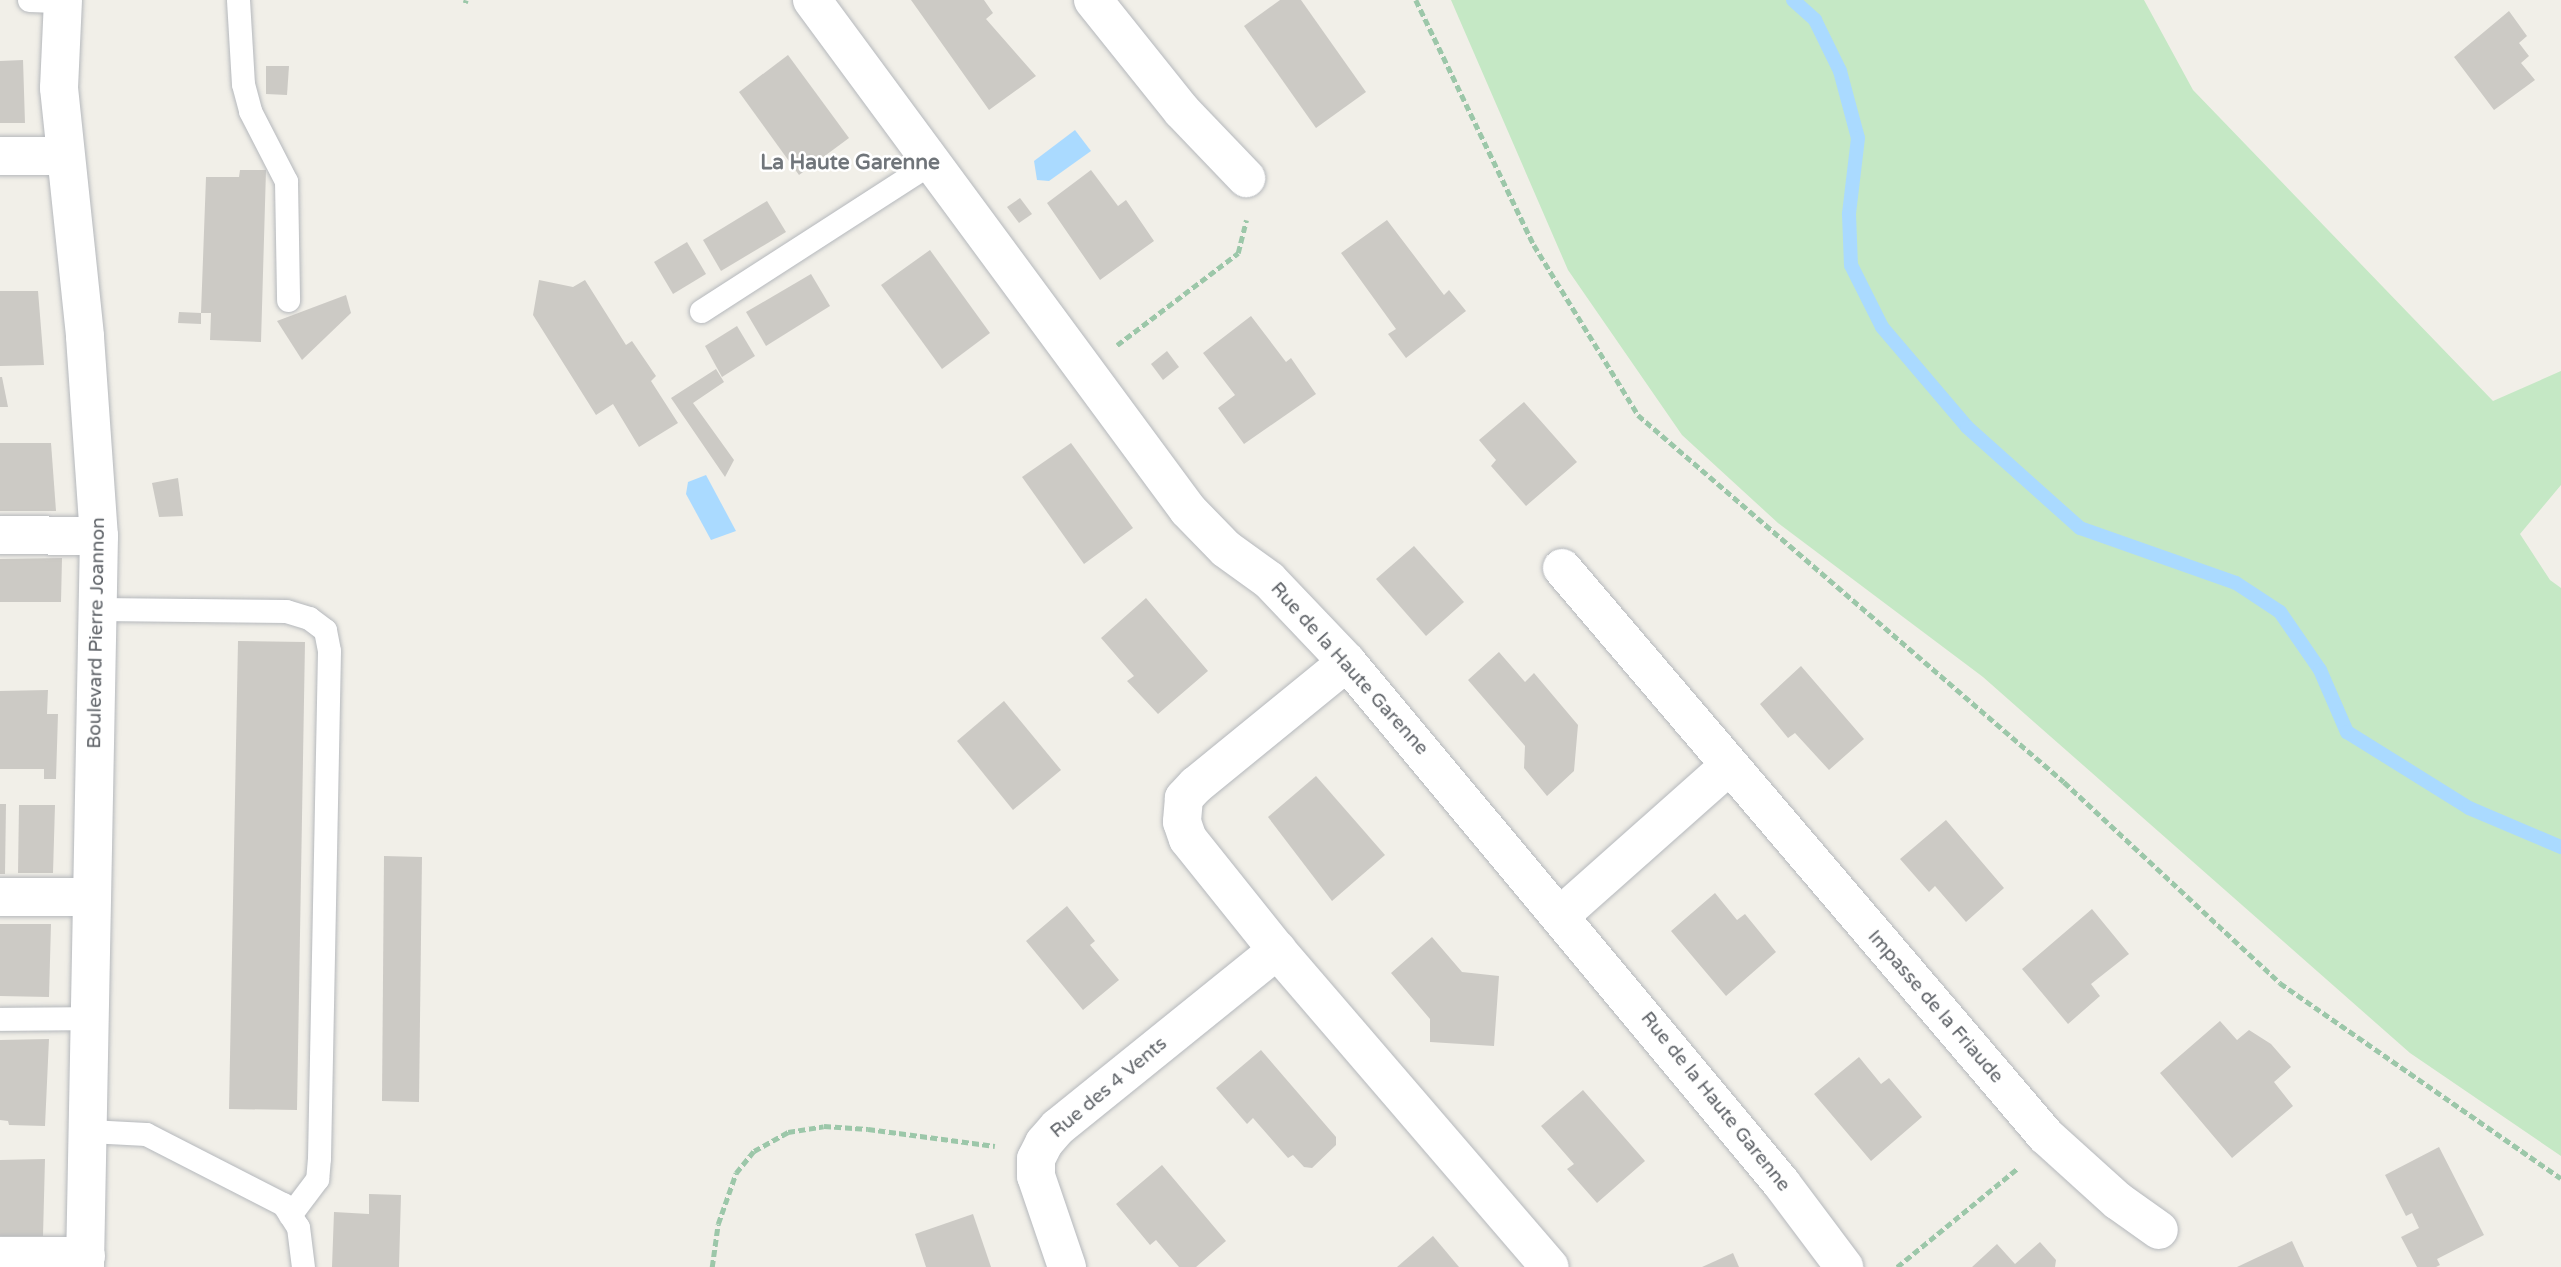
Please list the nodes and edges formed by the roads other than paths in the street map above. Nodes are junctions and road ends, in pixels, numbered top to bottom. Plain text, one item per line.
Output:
1 (52, 0) edge
2 (238, 0) edge
3 (812, 0) edge
4 (1093, 0) edge
5 (0, 156) edge
6 (65, 156) junction
7 (932, 162) junction
8 (1246, 178) road end
9 (288, 300) dead end
10 (702, 311) dead end
11 (0, 535) edge
12 (99, 536) junction
13 (1562, 568) dead end
14 (99, 608) junction
15 (1348, 662) junction
16 (1729, 766) junction
17 (0, 897) edge
18 (92, 897) junction
19 (1561, 915) junction
20 (1277, 950) junction
21 (91, 1018) junction
22 (0, 1019) edge
23 (89, 1131) junction
24 (290, 1215) junction
25 (2159, 1230) dead end
26 (0, 1256) edge
27 (85, 1261) edge
28 (303, 1267) edge
29 (1067, 1267) edge
30 (1550, 1267) edge
31 (1844, 1267) edge

1 - 6 street, Boulevard Pierre Joannon
2 - 9 lane
3 - 7 street, Rue de la Haute Garenne
4 - 8 street
5 - 6 street
6 - 12 street, Boulevard Pierre Joannon
7 - 10 lane
7 - 15 street, Rue de la Haute Garenne
11 - 12 street
12 - 14 street, Boulevard Pierre Joannon
13 - 16 street, Impasse de la Friaude
14 - 18 street, Boulevard Pierre Joannon
14 - 24 lane
15 - 19 street, Rue de la Haute Garenne
15 - 20 street
16 - 19 street
16 - 25 street, Impasse de la Friaude
17 - 18 street
18 - 21 street, Boulevard Pierre Joannon
19 - 31 street, Rue de la Haute Garenne
20 - 29 street, Rue des 4 Vents
20 - 30 street
21 - 22 lane
21 - 23 street, Boulevard Pierre Joannon
23 - 24 lane
23 - 27 street, Boulevard Pierre Joannon
24 - 28 lane
26 - 27 street

